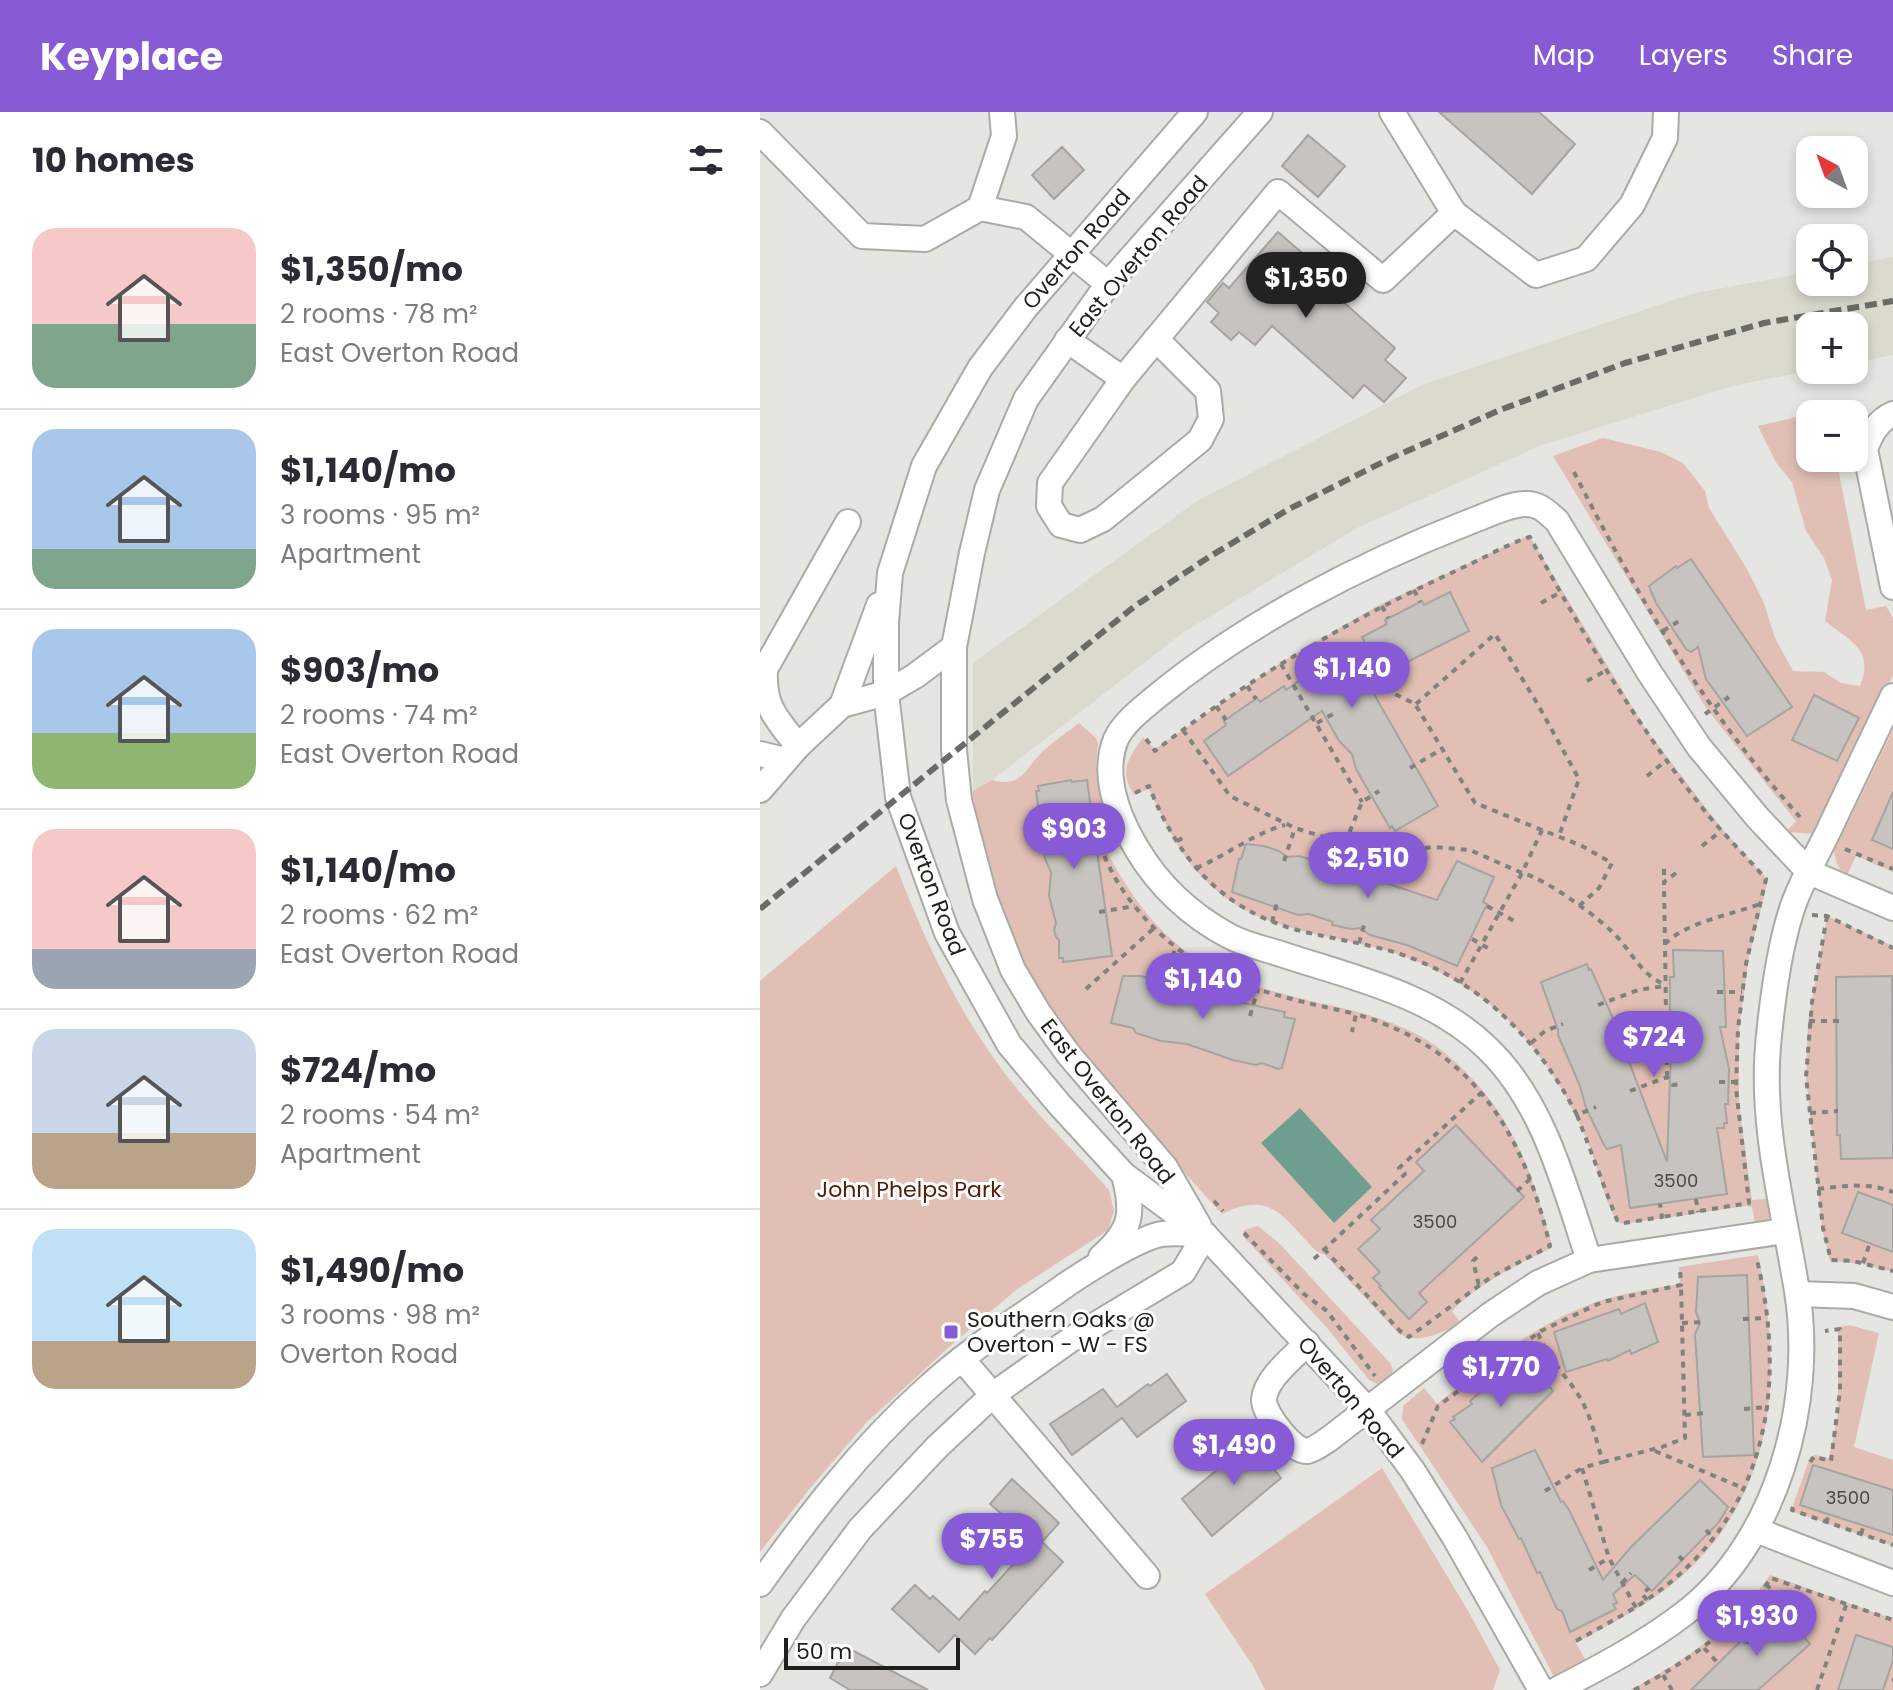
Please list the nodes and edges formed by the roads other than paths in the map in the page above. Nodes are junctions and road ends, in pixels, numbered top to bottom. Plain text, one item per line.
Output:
1 (1002, 112) edge
2 (1195, 112) edge
3 (1260, 112) edge
4 (1392, 112) edge
5 (1666, 112) edge
6 (760, 132) edge
7 (980, 208) junction
8 (1454, 213) junction
9 (1071, 253) junction
10 (1108, 284) junction
11 (1156, 339) junction
12 (1067, 340) junction
13 (1123, 379) junction
14 (1893, 414) edge
15 (848, 522) dead end
16 (890, 573) junction
17 (1893, 587) edge
18 (954, 647) junction
19 (886, 693) junction
20 (1893, 696) edge
21 (842, 705) junction
22 (791, 753) junction
23 (760, 754) edge
24 (760, 790) edge
25 (1809, 872) junction
26 (1893, 908) edge
27 (1124, 1175) junction
28 (1785, 1231) junction
29 (1205, 1235) junction
30 (1589, 1260) junction
31 (1077, 1277) junction
32 (1798, 1294) junction
33 (1893, 1307) edge
34 (1307, 1343) junction
35 (962, 1359) junction
36 (994, 1394) junction
37 (1368, 1410) junction
38 (1756, 1530) junction
39 (1147, 1576) dead end
40 (1893, 1583) edge
41 (760, 1584) edge
42 (760, 1674) edge
43 (1541, 1690) edge
44 (1556, 1690) edge

1 - 7 street
2 - 9 street, Overton Road
3 - 10 street, East Overton Road
4 - 8 street
5 - 8 street
6 - 7 street
7 - 9 street
8 - 11 street
9 - 10 street
9 - 16 street, Overton Road
10 - 12 street, East Overton Road
11 - 13 street
11 - 13 street
12 - 13 street
12 - 18 street, East Overton Road
14 - 17 street
15 - 22 street
16 - 19 street, Overton Road
16 - 21 street
18 - 19 street
18 - 29 street, East Overton Road
19 - 21 street
19 - 27 street, Overton Road
20 - 25 street
21 - 22 street
22 - 23 street
22 - 24 street
25 - 26 street
25 - 28 street
25 - 30 street
27 - 29 street, Overton Road
27 - 31 street
28 - 30 street
28 - 32 street
29 - 31 street
29 - 34 street, Overton Road
29 - 36 street
30 - 37 street
31 - 35 street
32 - 33 street
32 - 38 street
34 - 37 street, Overton Road
34 - 37 street
35 - 36 street
35 - 41 street
36 - 39 street
36 - 42 street
37 - 43 street, Overton Road
38 - 40 street
38 - 44 street

